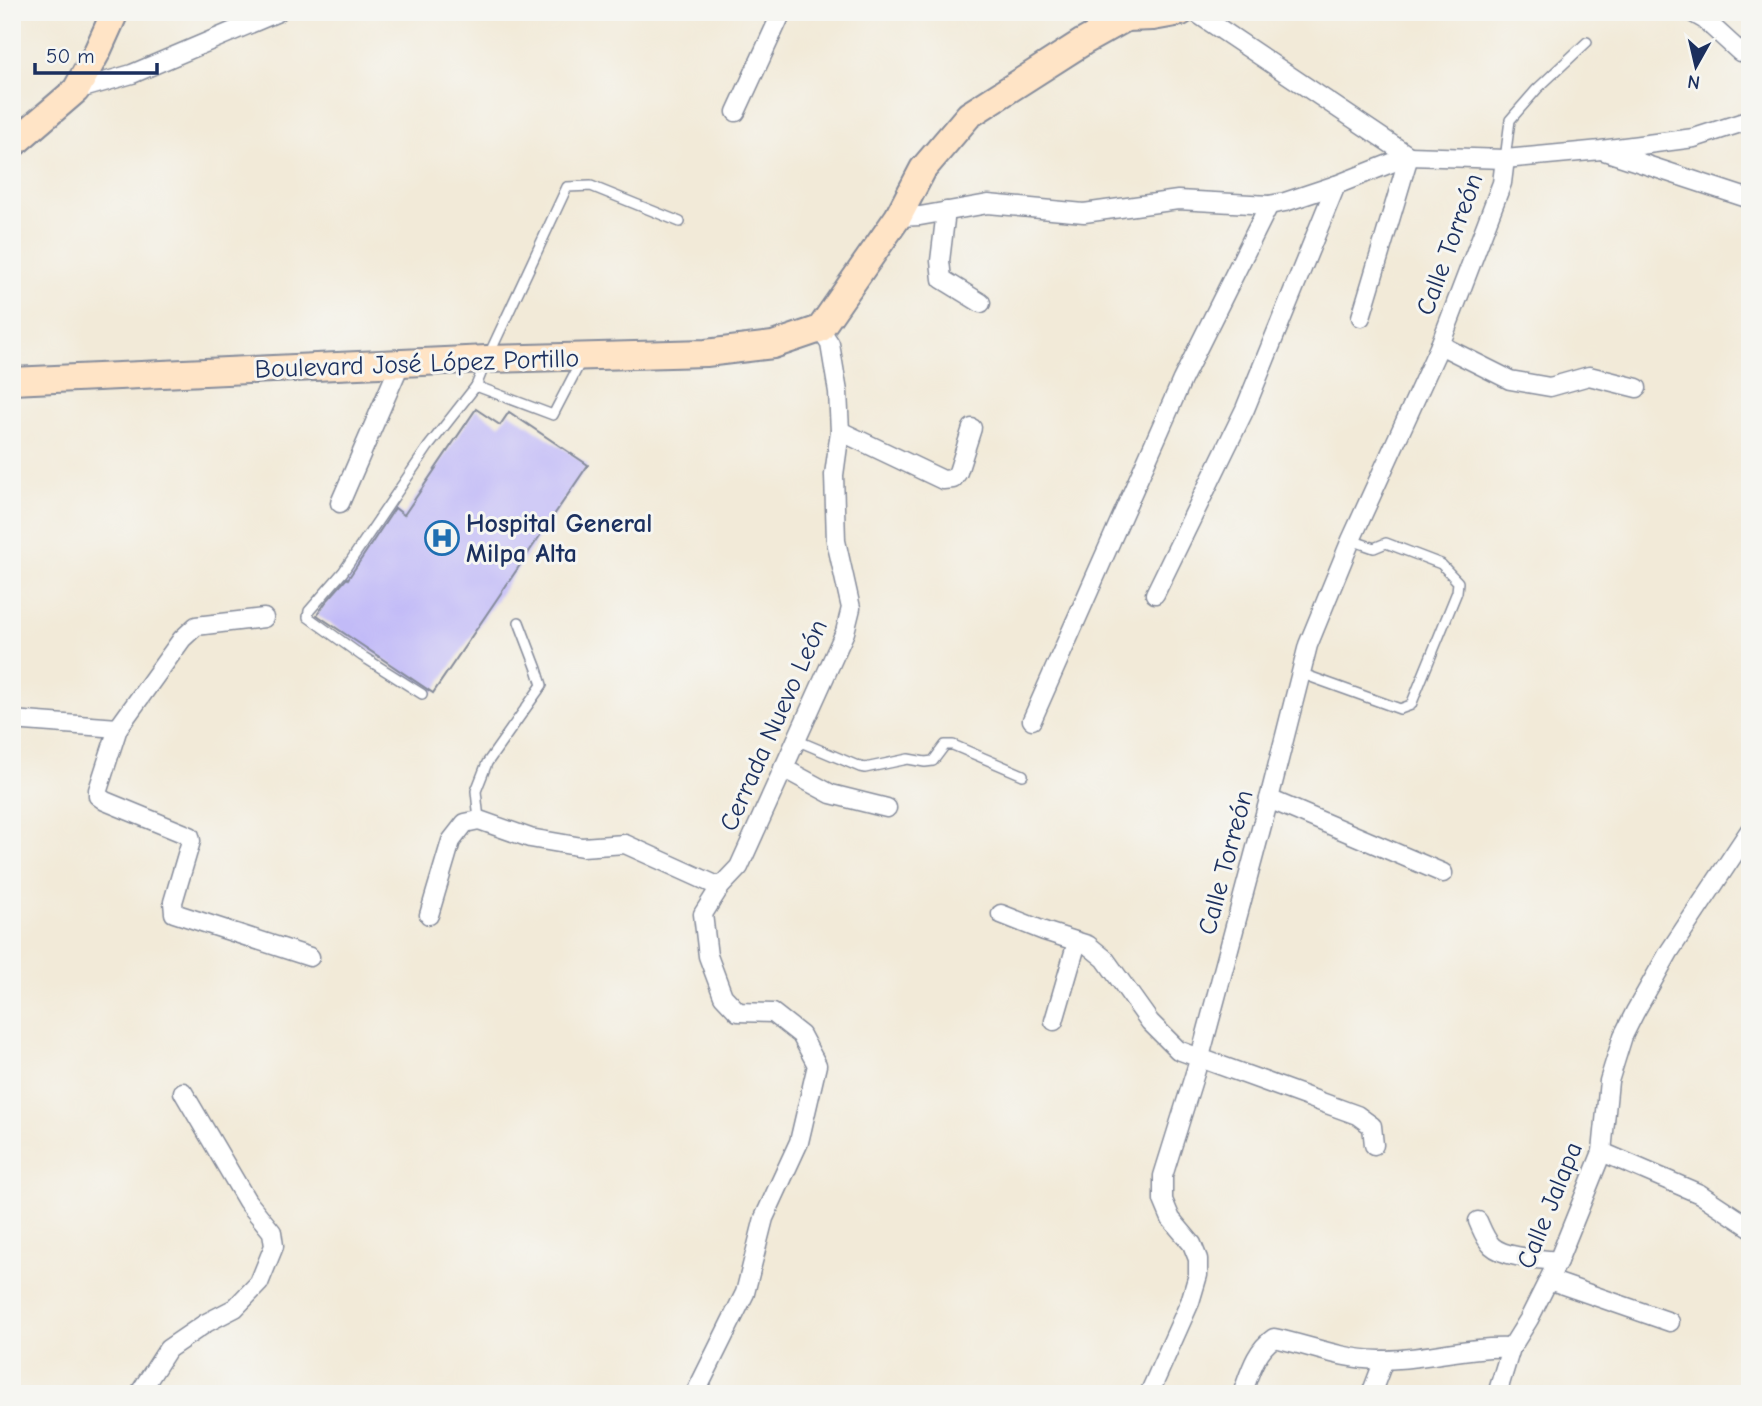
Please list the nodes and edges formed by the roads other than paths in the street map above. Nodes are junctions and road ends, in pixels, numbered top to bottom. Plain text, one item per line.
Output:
1 (115, 12) edge
2 (278, 12) edge
3 (782, 12) edge
4 (1181, 12) edge
5 (1195, 12) edge
6 (1690, 12) edge
7 (1129, 15) edge
8 (1587, 42) dead end
9 (1740, 52) dead end
10 (76, 90) junction
11 (736, 112) dead end
12 (1750, 120) edge
13 (12, 145) edge
14 (1601, 150) junction
15 (1409, 156) junction
16 (1505, 159) junction
17 (1336, 185) junction
18 (1750, 199) edge
19 (1269, 205) junction
20 (946, 211) junction
21 (898, 217) junction
22 (680, 222) dead end
23 (981, 303) dead end
24 (1361, 317) dead end
25 (820, 329) junction
26 (1440, 345) junction
27 (584, 356) junction
28 (487, 359) junction
29 (401, 362) junction
30 (12, 381) edge
31 (476, 386) junction
32 (1637, 388) dead end
33 (972, 428) dead end
34 (840, 431) junction
35 (340, 503) dead end
36 (1351, 540) junction
37 (1155, 594) dead end
38 (264, 618) dead end
39 (519, 622) dead end
40 (1300, 673) junction
41 (422, 694) dead end
42 (12, 720) edge
43 (1032, 720) dead end
44 (118, 728) junction
45 (796, 740) junction
46 (783, 768) junction
47 (1023, 775) dead end
48 (1269, 799) junction
49 (887, 808) dead end
50 (479, 820) junction
51 (1750, 830) edge
52 (1443, 873) dead end
53 (720, 887) junction
54 (1001, 914) dead end
55 (429, 915) dead end
56 (1077, 942) junction
57 (310, 957) dead end
58 (1054, 1021) dead end
59 (1200, 1058) junction
60 (183, 1092) dead end
61 (1374, 1145) dead end
62 (1602, 1152) junction
63 (1478, 1222) dead end
64 (1750, 1227) edge
65 (1558, 1261) junction
66 (1549, 1280) junction
67 (1670, 1322) dead end
68 (1511, 1348) junction
69 (1384, 1360) junction
70 (139, 1394) edge
71 (695, 1394) edge
72 (1149, 1394) edge
73 (1242, 1394) edge
74 (1371, 1394) edge
75 (1497, 1394) edge

1 - 10 main road
2 - 10 street
3 - 11 street
4 - 7 main road
5 - 15 street
6 - 9 street
7 - 21 main road
8 - 16 lane
10 - 13 main road
12 - 14 street
14 - 16 street
14 - 18 street
15 - 16 street
15 - 17 street
15 - 24 street
16 - 26 street, Calle Torreón
17 - 19 street
17 - 37 street
19 - 20 street
19 - 43 street
20 - 21 street
20 - 23 street
21 - 25 main road
22 - 28 lane
25 - 27 main road, Boulevard José López Portillo
25 - 34 street, Cerrada Nuevo León
26 - 32 street, Calle Torreón
26 - 36 street, Calle Torreón
27 - 28 main road, Boulevard José López Portillo
27 - 31 lane
28 - 29 main road, Boulevard José López Portillo
28 - 31 lane
29 - 30 main road, Boulevard José López Portillo
29 - 35 street
31 - 41 lane
33 - 34 street
34 - 45 street, Cerrada Nuevo León
36 - 40 street, Calle Torreón
36 - 40 lane
38 - 44 street
39 - 50 lane
40 - 48 street, Calle Torreón
42 - 44 street
44 - 57 street
45 - 46 street, Cerrada Nuevo León
45 - 47 lane
46 - 49 street
46 - 53 street, Cerrada Nuevo León
48 - 52 street
48 - 59 street, Calle Torreón
50 - 53 street
50 - 55 street
51 - 62 street, Calle Jalapa
53 - 71 street, Cerrada Nuevo León
54 - 56 street
56 - 58 street
56 - 59 street
59 - 61 street
59 - 72 street, Calle Torreón
60 - 70 street
62 - 64 street
62 - 65 street, Calle Jalapa
63 - 65 street
65 - 66 street, Calle Jalapa
66 - 67 street
66 - 68 street, Calle Jalapa
68 - 69 street
68 - 75 street, Calle Jalapa
69 - 73 street
69 - 74 street

